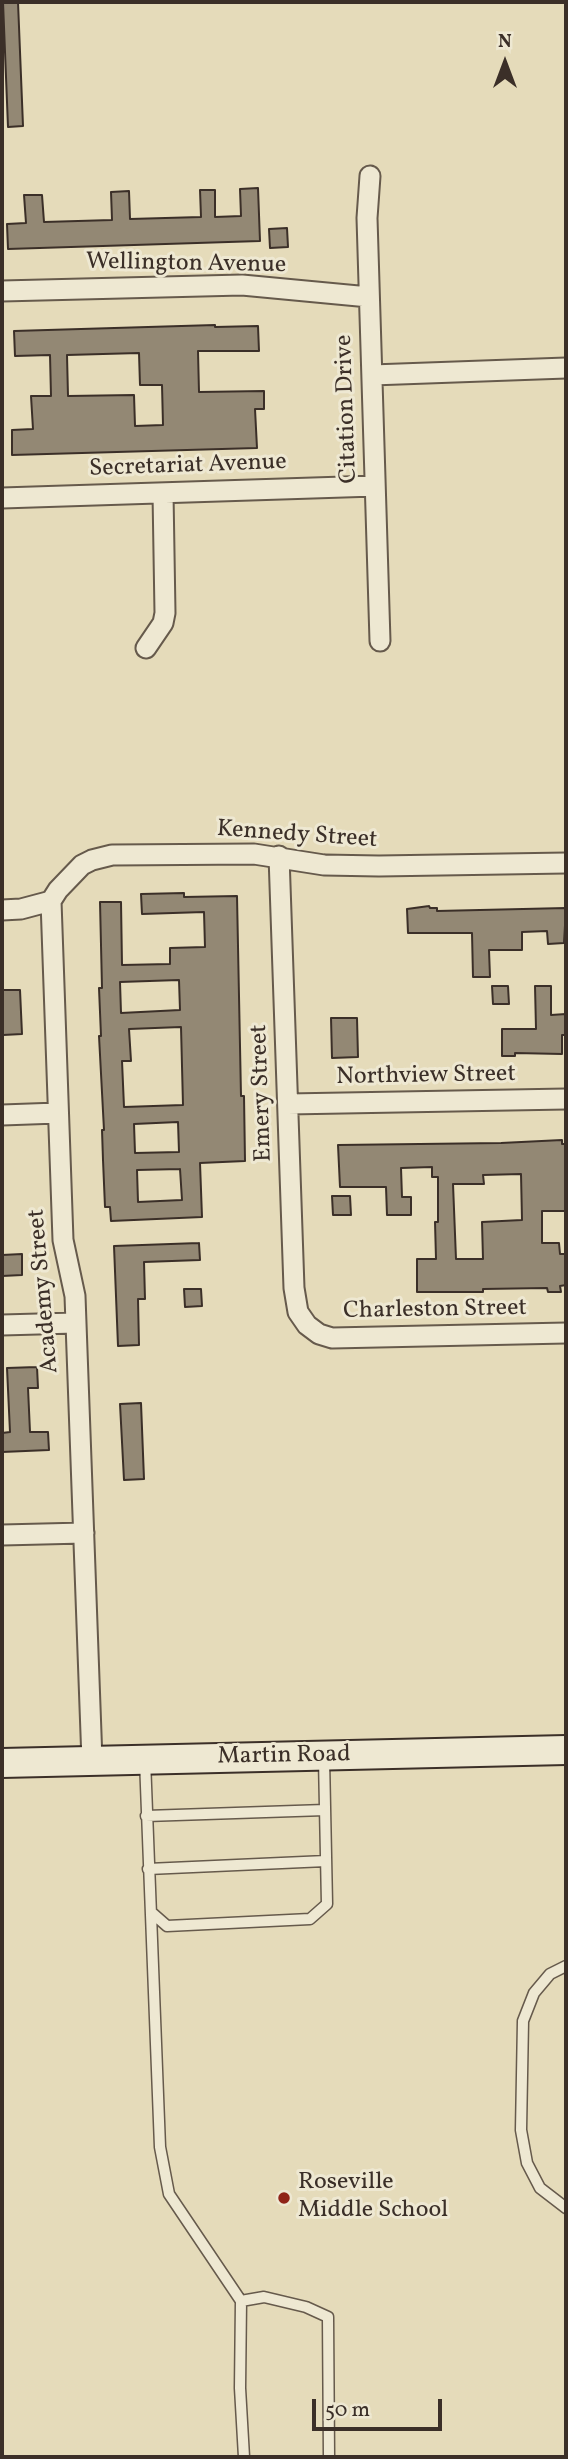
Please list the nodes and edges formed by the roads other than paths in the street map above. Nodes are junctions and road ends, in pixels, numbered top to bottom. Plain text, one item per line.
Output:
1 (370, 176) dead end
2 (2, 290) edge
3 (369, 297) junction
4 (566, 368) edge
5 (372, 375) junction
6 (375, 486) junction
7 (163, 493) junction
8 (2, 498) edge
9 (380, 641) dead end
10 (146, 648) dead end
11 (279, 856) junction
12 (566, 863) edge
13 (51, 901) junction
14 (2, 910) edge
15 (566, 1099) edge
16 (288, 1104) junction
17 (58, 1113) junction
18 (2, 1115) edge
19 (75, 1322) junction
20 (2, 1325) edge
21 (307, 1325) joint
22 (566, 1333) edge
23 (84, 1533) junction
24 (2, 1535) edge
25 (566, 1750) edge
26 (324, 1756) junction
27 (145, 1760) junction
28 (92, 1761) junction
29 (2, 1763) edge
30 (325, 1810) junction
31 (146, 1816) junction
32 (326, 1861) junction
33 (148, 1869) junction
34 (151, 1912) junction
35 (566, 1966) edge
36 (566, 2208) edge
37 (241, 2301) junction
38 (244, 2457) edge
39 (328, 2457) edge

1 - 3 street, Citation Drive
2 - 3 street, Wellington Avenue
3 - 5 street, Citation Drive
4 - 5 street
5 - 6 street, Citation Drive
6 - 7 street, Secretariat Avenue
6 - 9 street, Citation Drive
7 - 8 street, Secretariat Avenue
7 - 10 street
11 - 12 street, Kennedy Street
11 - 13 street, Kennedy Street
11 - 16 street, Emery Street
13 - 14 street
13 - 17 street, Academy Street
15 - 16 street, Northview Street
16 - 21 street, Emery Street
17 - 18 street
17 - 19 street, Academy Street
19 - 20 street
19 - 23 street, Academy Street
21 - 22 street, Charleston Street
23 - 24 street
23 - 28 street, Academy Street
25 - 26 street, Martin Road
26 - 27 street, Martin Road
26 - 30 lane
27 - 28 street, Martin Road
27 - 31 lane
28 - 29 street, Martin Road
30 - 31 lane
30 - 32 lane
31 - 33 lane
32 - 33 lane
32 - 34 lane
33 - 34 lane
34 - 37 lane
35 - 36 lane
37 - 38 lane
37 - 39 lane

